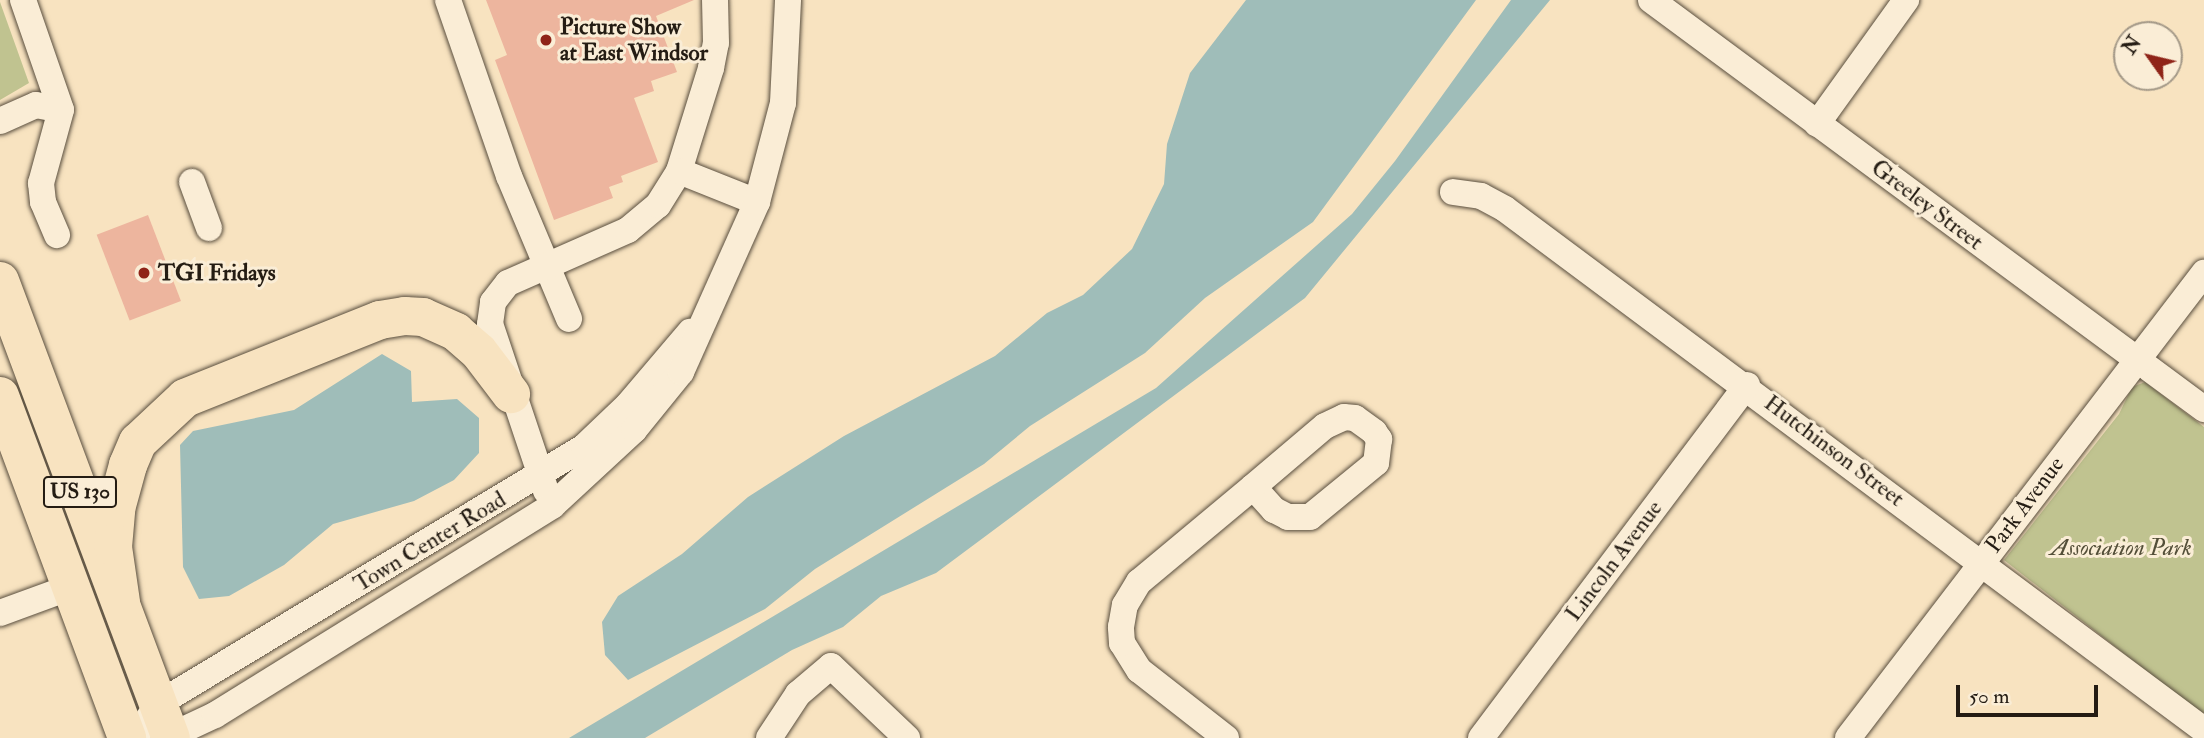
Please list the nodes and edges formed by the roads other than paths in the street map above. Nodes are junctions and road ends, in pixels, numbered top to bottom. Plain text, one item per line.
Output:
1 (23, 0) edge
2 (448, 0) edge
3 (715, 0) edge
4 (788, 0) edge
5 (1651, 0) edge
6 (1906, 0) edge
7 (61, 110) junction
8 (0, 121) edge
9 (1817, 124) junction
10 (679, 171) junction
11 (192, 182) dead end
12 (1453, 192) dead end
13 (757, 202) junction
14 (209, 228) dead end
15 (57, 235) dead end
16 (544, 265) junction
17 (2204, 274) edge
18 (0, 281) edge
19 (703, 317) junction
20 (569, 319) dead end
21 (2137, 360) junction
22 (1747, 385) junction
23 (511, 394) junction
24 (0, 396) edge
25 (2204, 410) edge
26 (9, 448) edge
27 (541, 475) junction
28 (1253, 487) junction
29 (552, 506) junction
30 (1982, 563) junction
31 (71, 587) junction
32 (121, 602) junction
33 (0, 613) edge
34 (2204, 730) edge
35 (160, 731) edge
36 (1224, 737) edge
37 (127, 738) edge
38 (769, 738) edge
39 (907, 738) edge
40 (1481, 738) edge
41 (1848, 738) edge

1 - 7 street
2 - 16 street
3 - 10 street
4 - 13 street, Town Center Road
5 - 9 street, Greeley Street
6 - 9 street
7 - 8 street
7 - 15 street
9 - 21 street, Greeley Street
10 - 13 street
10 - 16 street
11 - 14 street
12 - 22 street, Hutchinson Street
13 - 19 street, Town Center Road
16 - 20 street
16 - 23 street
17 - 21 street, Park Avenue
18 - 32 highway, US 130
19 - 27 street, Town Center Road
19 - 29 street, Town Center Road
21 - 25 street, Greeley Street
21 - 30 street, Park Avenue
22 - 30 street, Hutchinson Street
22 - 40 street, Lincoln Avenue
23 - 27 street
23 - 32 highway
24 - 26 highway, US 130
26 - 31 highway, US 130
27 - 29 street
27 - 35 street, Town Center Road
28 - 28 street
28 - 36 street
29 - 35 street, Town Center Road
30 - 34 street, Hutchinson Street
30 - 41 street, Park Avenue
31 - 33 street
31 - 37 highway, US 130
32 - 35 highway, US 130
38 - 39 street

